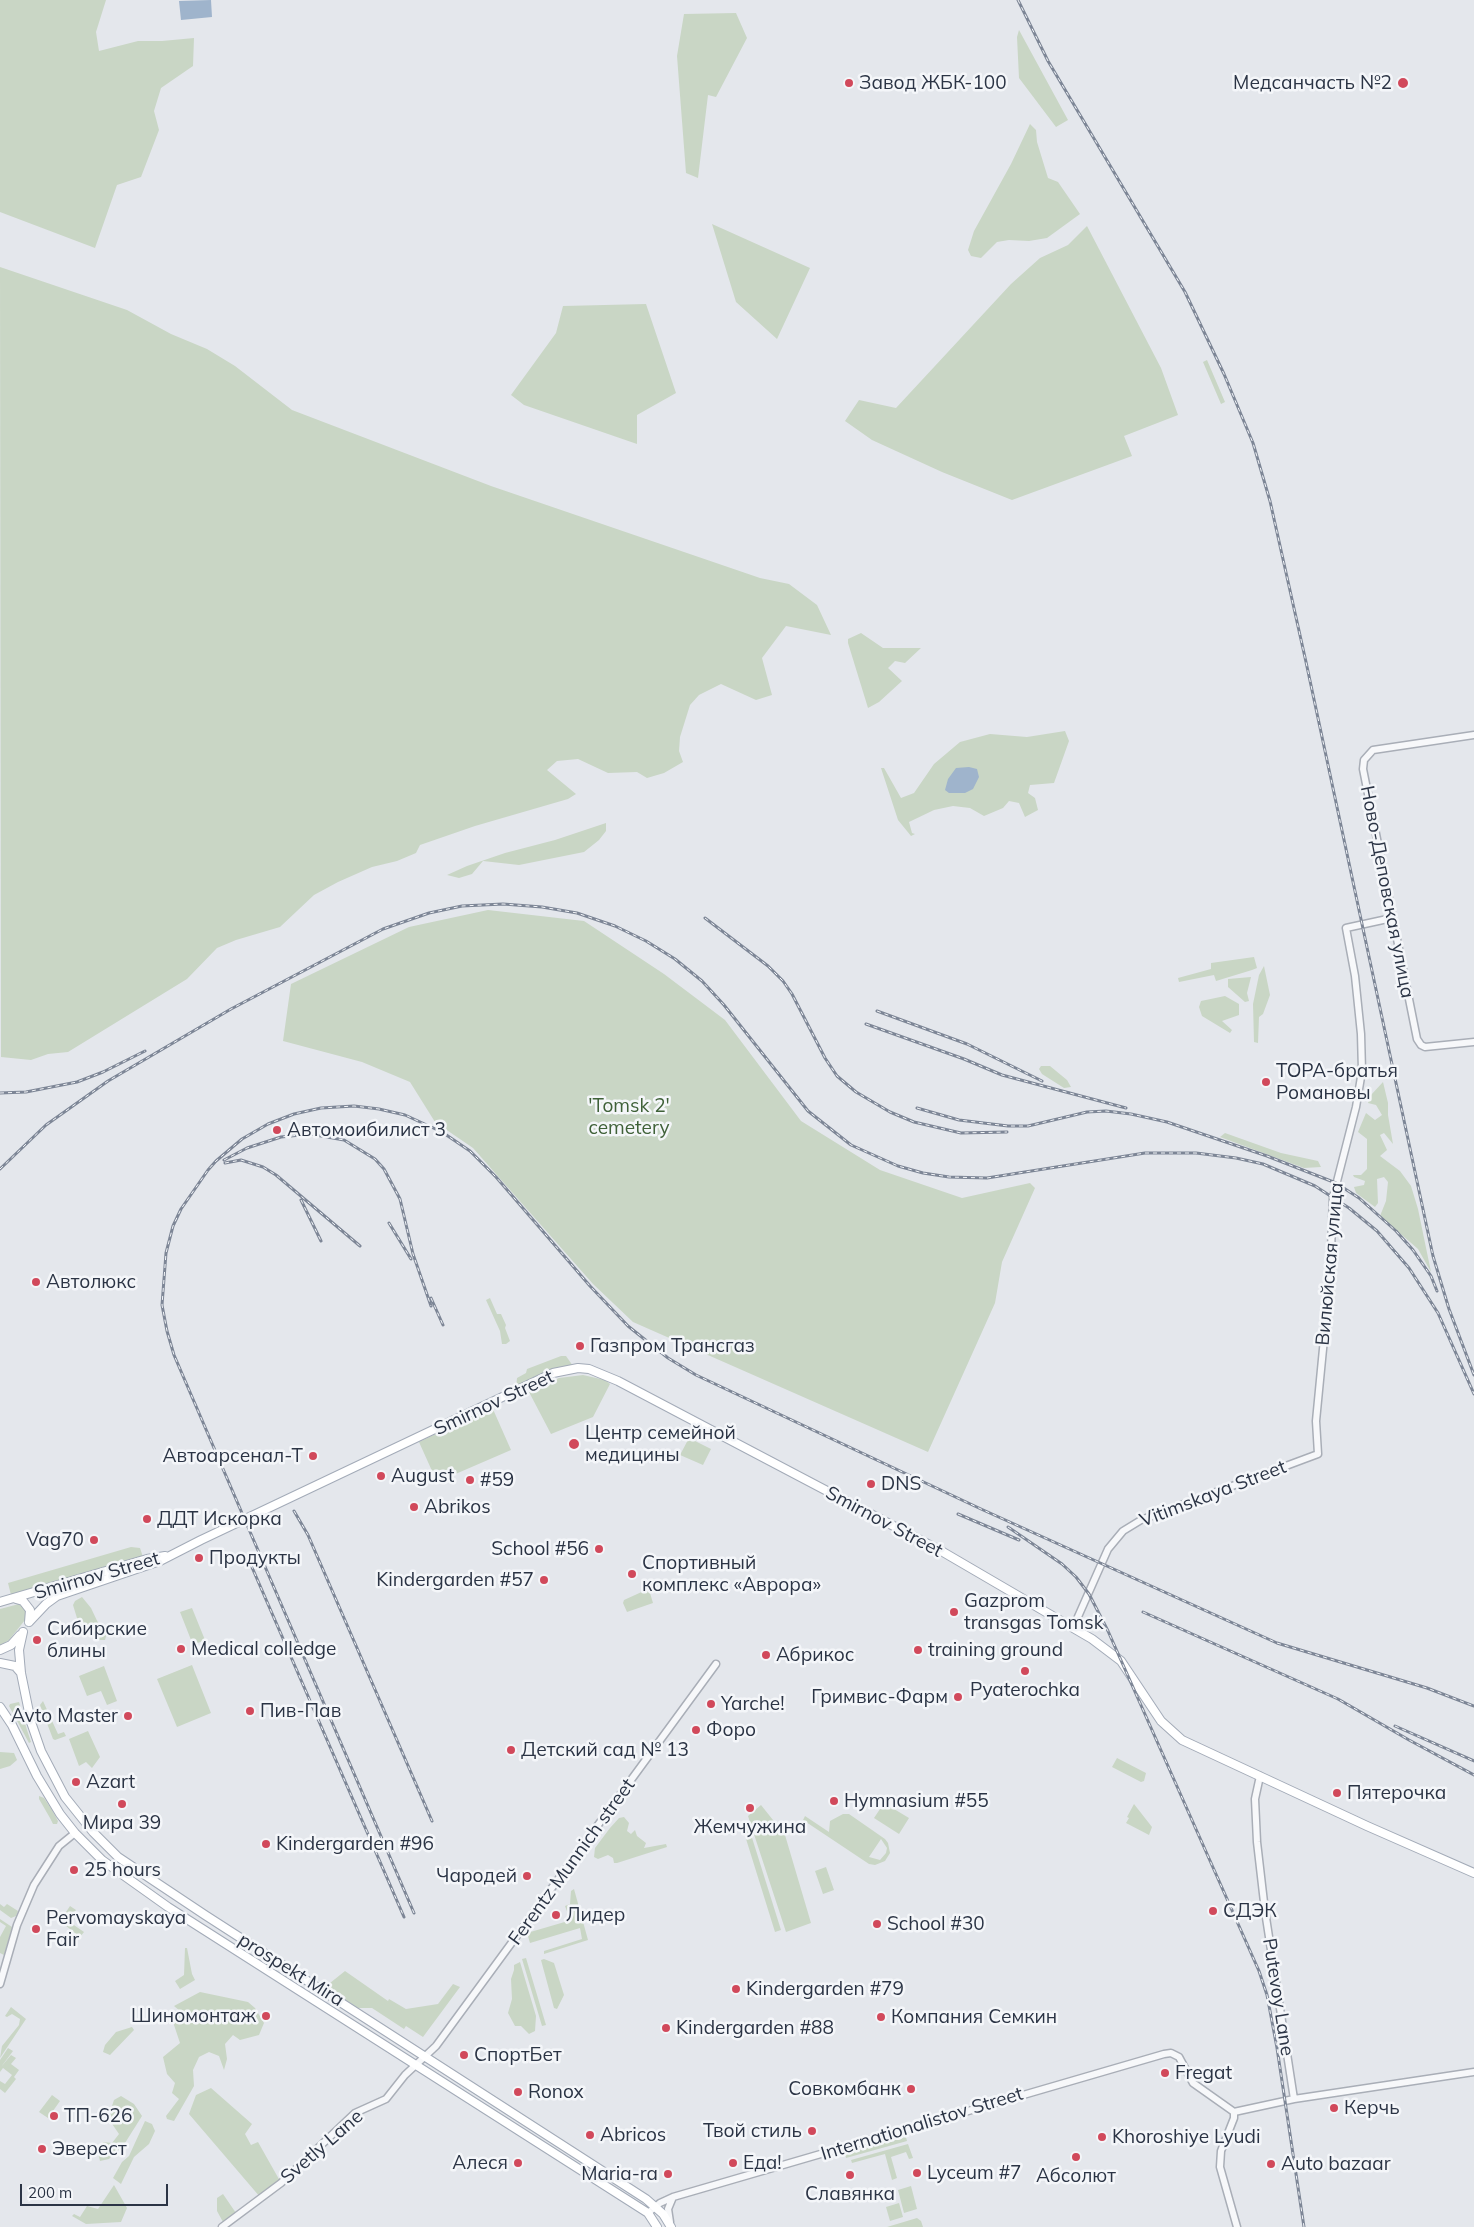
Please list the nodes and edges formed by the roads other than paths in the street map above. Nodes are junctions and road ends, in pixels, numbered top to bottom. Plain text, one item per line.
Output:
1 (1474, 735) edge
2 (1392, 918) junction
3 (1474, 1042) edge
4 (1318, 1454) joint
5 (170, 1555) junction
6 (16, 1598) junction
7 (0, 1602) edge
8 (29, 1622) junction
9 (1074, 1628) junction
10 (23, 1632) junction
11 (0, 1650) edge
12 (0, 1663) edge
13 (716, 1664) dead end
14 (21, 1673) junction
15 (0, 1707) edge
16 (1260, 1776) junction
17 (75, 1833) junction
18 (1474, 1873) edge
19 (175, 1896) junction
20 (168, 1907) junction
21 (301, 1977) junction
22 (0, 1984) edge
23 (295, 1988) junction
24 (425, 2056) junction
25 (417, 2065) junction
26 (1474, 2072) edge
27 (1294, 2099) junction
28 (1234, 2112) junction
29 (554, 2139) junction
30 (547, 2149) junction
31 (577, 2155) junction
32 (571, 2164) junction
33 (673, 2198) junction
34 (656, 2206) junction
35 (648, 2213) junction
36 (670, 2226) edge
37 (222, 2227) edge
38 (656, 2227) edge
39 (1237, 2227) edge

1 - 2 street, Ново-Деповская улица
2 - 3 street, Ново-Деповская улица
2 - 4 street, Вилюйская улица
4 - 9 street, Vitimskaya Street
5 - 6 main road, Smirnov Street
5 - 8 main road, Smirnov Street
5 - 9 main road
6 - 7 main road, Smirnov Street
6 - 8 main road
8 - 10 main road, Smirnov Street
9 - 16 main road
10 - 11 main road
10 - 14 main road, prospekt Mira
12 - 14 main road
13 - 24 street, Ferentz Munnich street
14 - 19 main road, prospekt Mira
15 - 17 main road, prospekt Mira
16 - 18 main road
16 - 27 street, Putevoy Lane
17 - 20 main road, prospekt Mira
17 - 22 street
19 - 20 main road
19 - 21 main road, prospekt Mira
20 - 23 main road, prospekt Mira
21 - 23 main road
21 - 24 main road, prospekt Mira
23 - 25 main road, prospekt Mira
24 - 25 street, Ferentz Munnich street
24 - 29 main road, prospekt Mira
25 - 30 main road, prospekt Mira
25 - 37 street, Svetly Lane
26 - 27 street
27 - 28 street
28 - 33 street, Internationalistov Street
28 - 39 street
29 - 30 main road
29 - 31 main road, prospekt Mira
30 - 32 main road, prospekt Mira
31 - 32 main road
31 - 34 main road, prospekt Mira
32 - 35 main road, prospekt Mira
33 - 34 street, Internationalistov Street
33 - 36 street
34 - 35 street, Internationalistov Street
34 - 36 main road, prospekt Mira
35 - 38 main road, prospekt Mira

